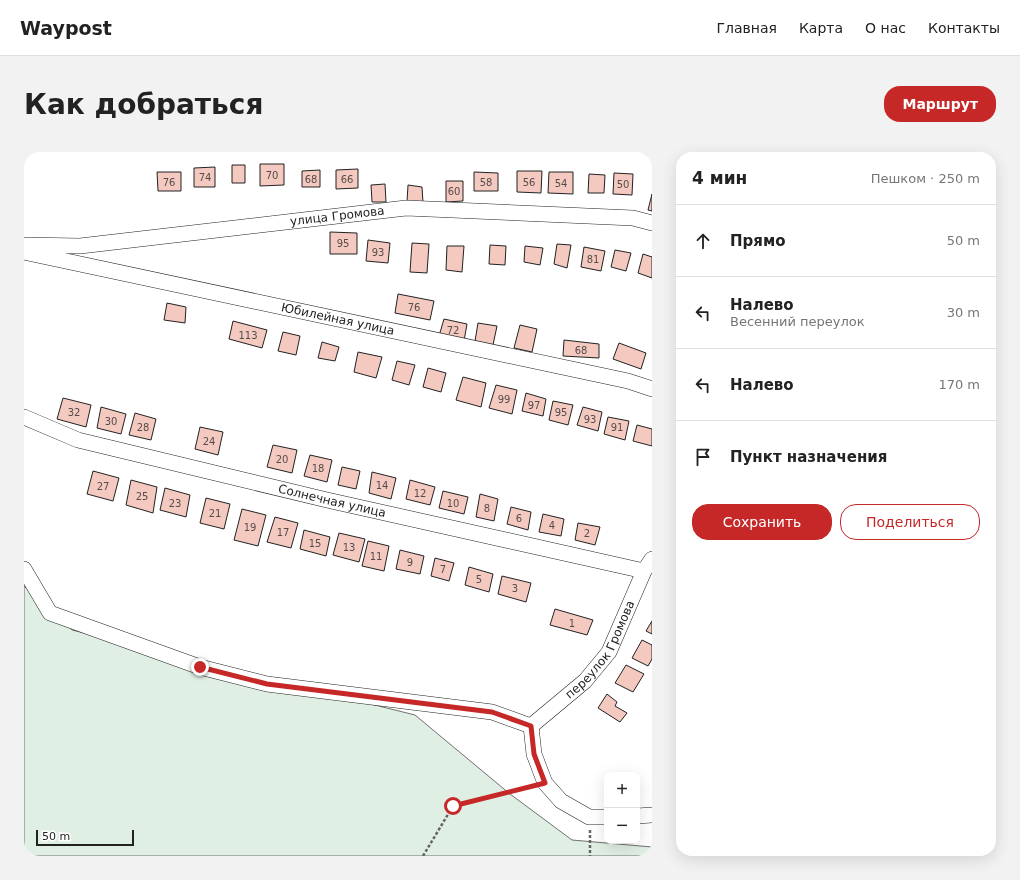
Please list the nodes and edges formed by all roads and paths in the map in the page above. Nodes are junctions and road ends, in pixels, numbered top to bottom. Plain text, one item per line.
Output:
1 (652, 223) edge
2 (24, 245) edge
3 (24, 252) edge
4 (652, 389) edge
5 (24, 417) edge
6 (648, 565) edge
7 (24, 569) edge
8 (531, 726) junction
9 (545, 783) junction
10 (640, 816) edge
11 (652, 816) edge
12 (590, 817) junction
13 (604, 817) edge
14 (423, 856) edge
15 (590, 856) edge

1 - 2 street, улица Громова
3 - 4 street, Юбилейная улица
5 - 6 street, Солнечная улица
6 - 8 street, переулок Громова
7 - 8 street
8 - 9 street
9 - 12 street
9 - 14 path
10 - 11 street
12 - 13 street
12 - 15 path

